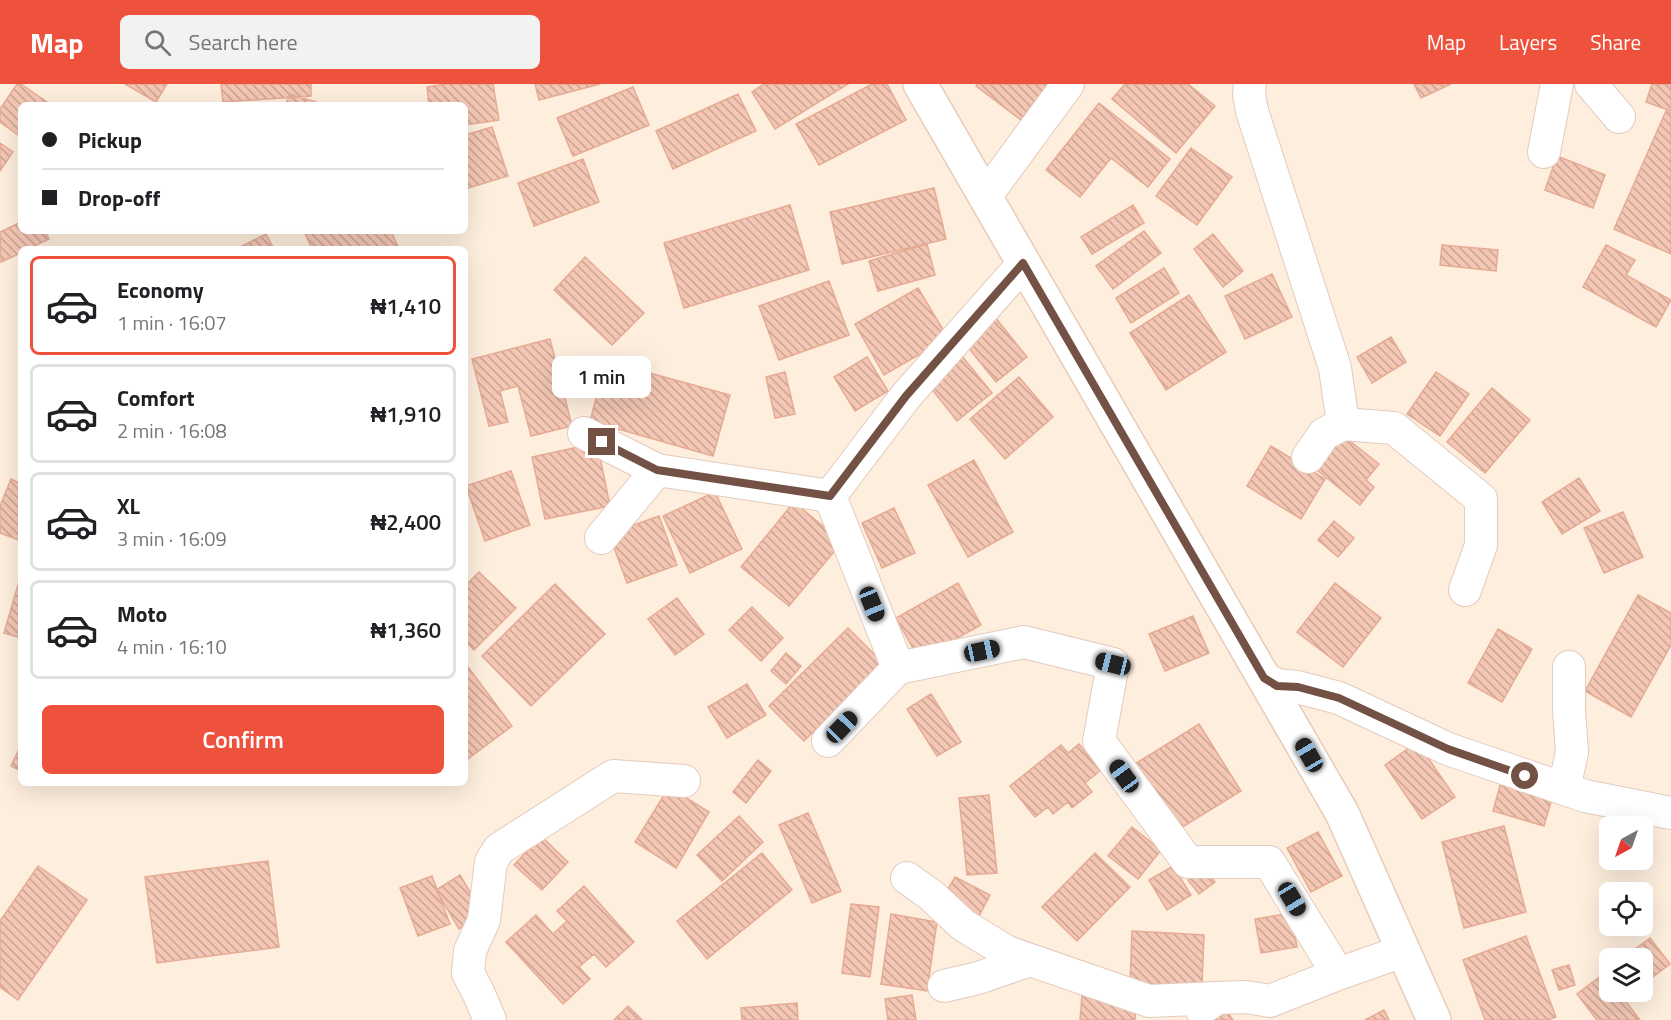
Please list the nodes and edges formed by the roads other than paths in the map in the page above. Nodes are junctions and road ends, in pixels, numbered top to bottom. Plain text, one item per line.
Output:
1 (920, 84) edge
2 (1068, 84) edge
3 (1250, 84) edge
4 (1557, 84) edge
5 (1591, 84) edge
6 (1619, 117) dead end
7 (1545, 152) dead end
8 (985, 197) junction
9 (1023, 263) junction
10 (1343, 424) junction
11 (584, 433) dead end
12 (1308, 457) dead end
13 (657, 470) junction
14 (830, 496) junction
15 (601, 538) dead end
16 (1465, 590) dead end
17 (1569, 667) dead end
18 (898, 668) junction
19 (1264, 678) junction
20 (828, 741) dead end
21 (684, 781) dead end
22 (1564, 789) junction
23 (1671, 813) edge
24 (907, 878) dead end
25 (1403, 951) junction
26 (1030, 960) junction
27 (1338, 974) junction
28 (944, 986) dead end
29 (1217, 998) junction
30 (1268, 1011) edge
31 (490, 1020) edge
32 (1183, 1020) edge
33 (1434, 1020) edge

1 - 8 main road
2 - 8 street
3 - 10 street
4 - 7 street
5 - 6 street
8 - 9 main road
9 - 14 street
9 - 19 main road
10 - 12 street
10 - 16 street
11 - 13 street
13 - 14 street
13 - 15 street
14 - 18 street
17 - 22 street
18 - 20 street
18 - 27 street
19 - 22 street
19 - 25 main road
21 - 31 street
22 - 23 street
24 - 26 street
25 - 27 street
25 - 33 main road
26 - 28 street
26 - 29 street
27 - 30 street
29 - 30 street
29 - 32 street

